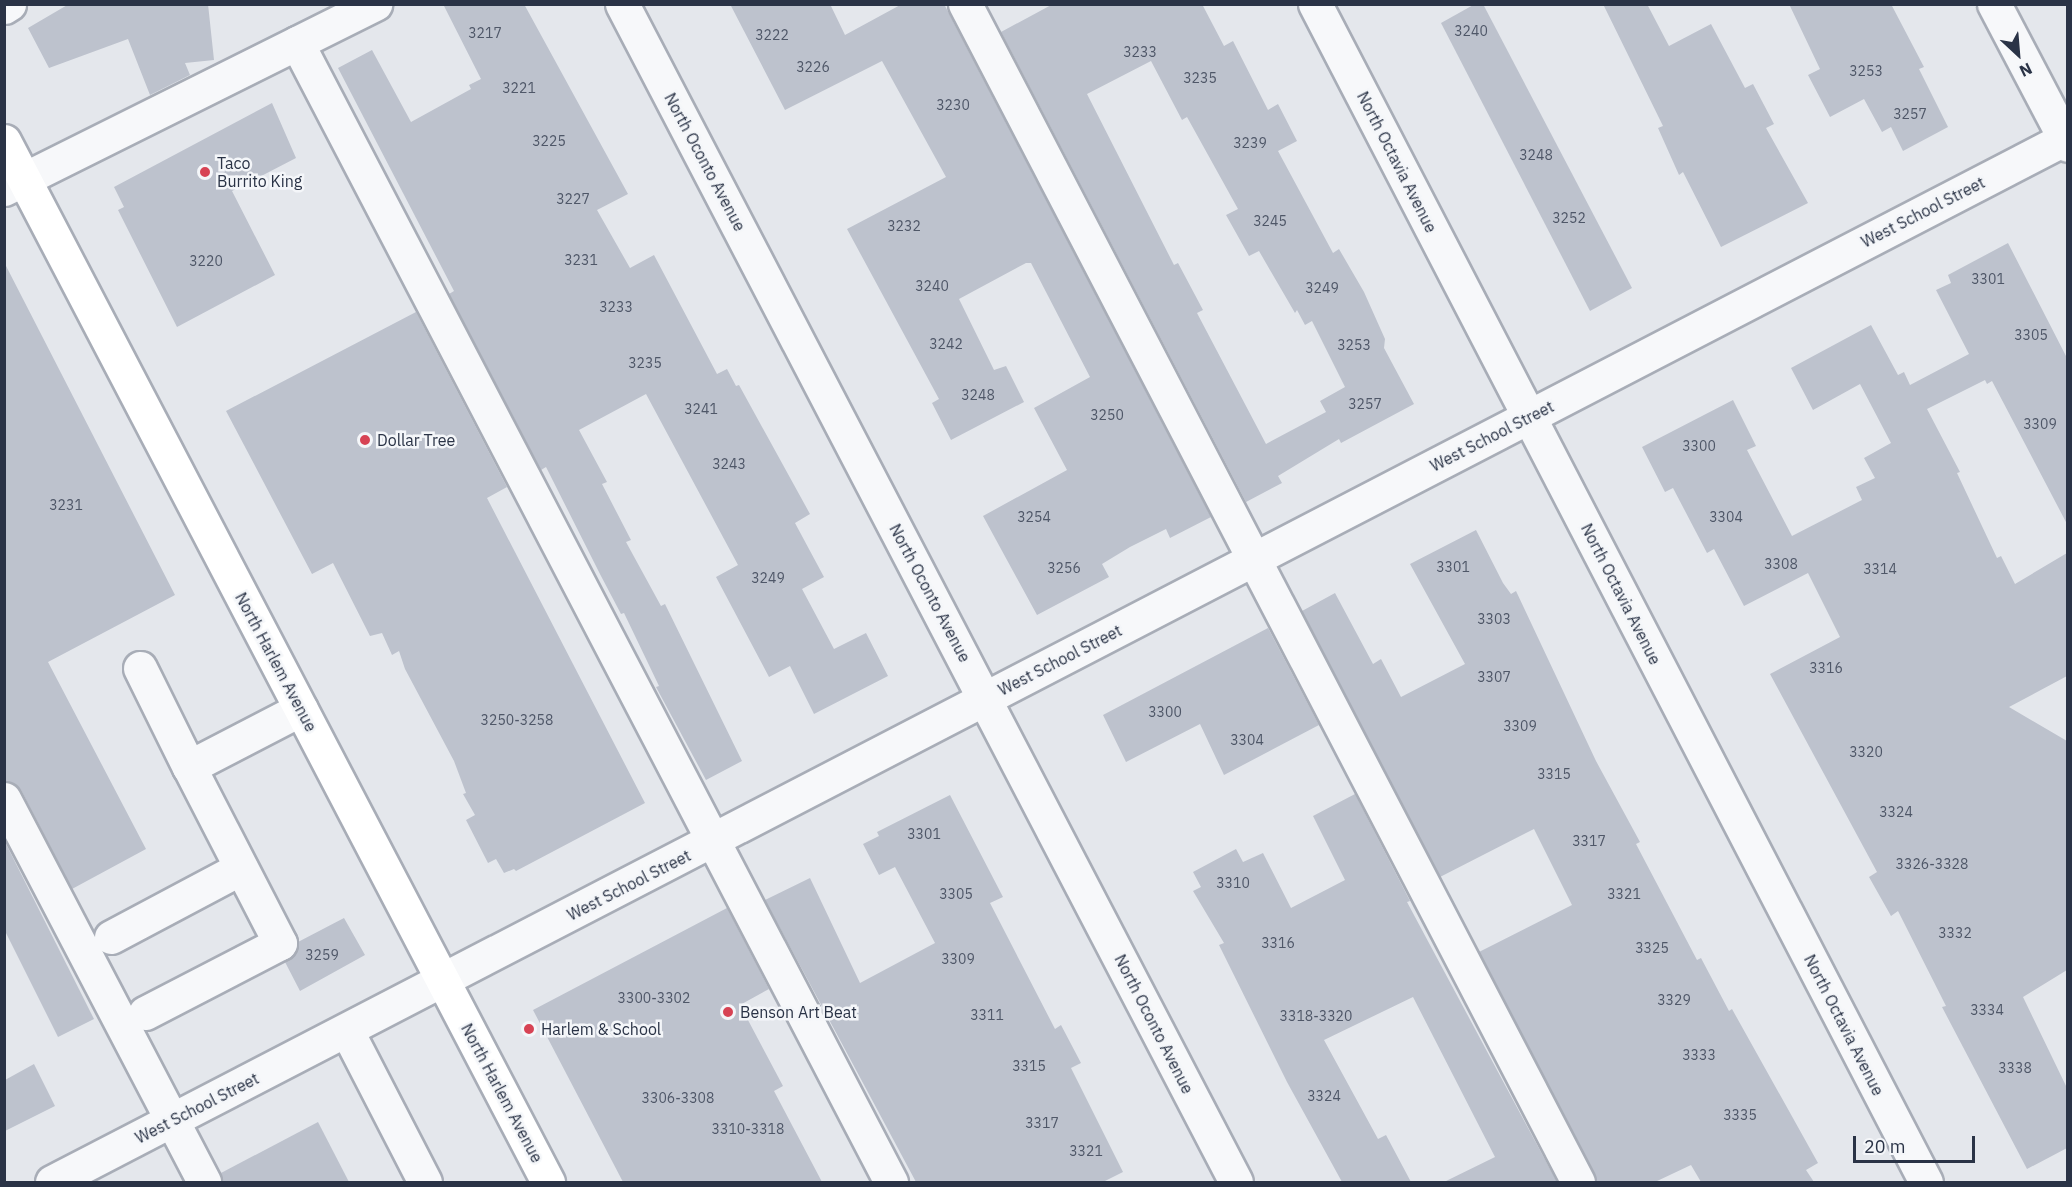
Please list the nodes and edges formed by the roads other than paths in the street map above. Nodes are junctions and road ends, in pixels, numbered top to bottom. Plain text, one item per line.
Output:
1 (9, 4) edge
2 (375, 4) edge
3 (622, 4) edge
4 (965, 4) edge
5 (1315, 4) edge
6 (1994, 4) edge
7 (4, 7) edge
8 (297, 43) junction
9 (2066, 140) edge
10 (4, 141) edge
11 (14, 184) edge
12 (1529, 417) junction
13 (1255, 560) junction
14 (140, 668) dead end
15 (986, 699) junction
16 (301, 709) junction
17 (189, 767) junction
18 (4, 799) edge
19 (714, 841) junction
20 (242, 868) junction
21 (111, 937) dead end
22 (444, 981) junction
23 (145, 1013) dead end
24 (348, 1030) junction
25 (172, 1121) junction
26 (52, 1182) edge
27 (204, 1182) edge
28 (425, 1182) edge
29 (548, 1182) edge
30 (891, 1182) edge
31 (1236, 1182) edge
32 (1578, 1182) edge
33 (1926, 1182) edge

1 - 7 street
2 - 8 street
3 - 15 street, North Oconto Avenue
4 - 13 street
5 - 12 street, North Octavia Avenue
6 - 9 street
8 - 11 street
8 - 19 street
9 - 12 street, West School Street
10 - 11 main road, North Harlem Avenue
11 - 16 main road, North Harlem Avenue
12 - 13 street, West School Street
12 - 33 street, North Octavia Avenue
13 - 15 street, West School Street
13 - 32 street
14 - 17 street
15 - 19 street, West School Street
15 - 31 street, North Oconto Avenue
16 - 17 street
16 - 22 main road, North Harlem Avenue
17 - 20 street
18 - 25 street
19 - 22 street, West School Street
19 - 30 street
20 - 21 street
20 - 23 street
22 - 24 street, West School Street
22 - 29 main road, North Harlem Avenue
24 - 25 street, West School Street
24 - 28 street
25 - 26 street, West School Street
25 - 27 street

